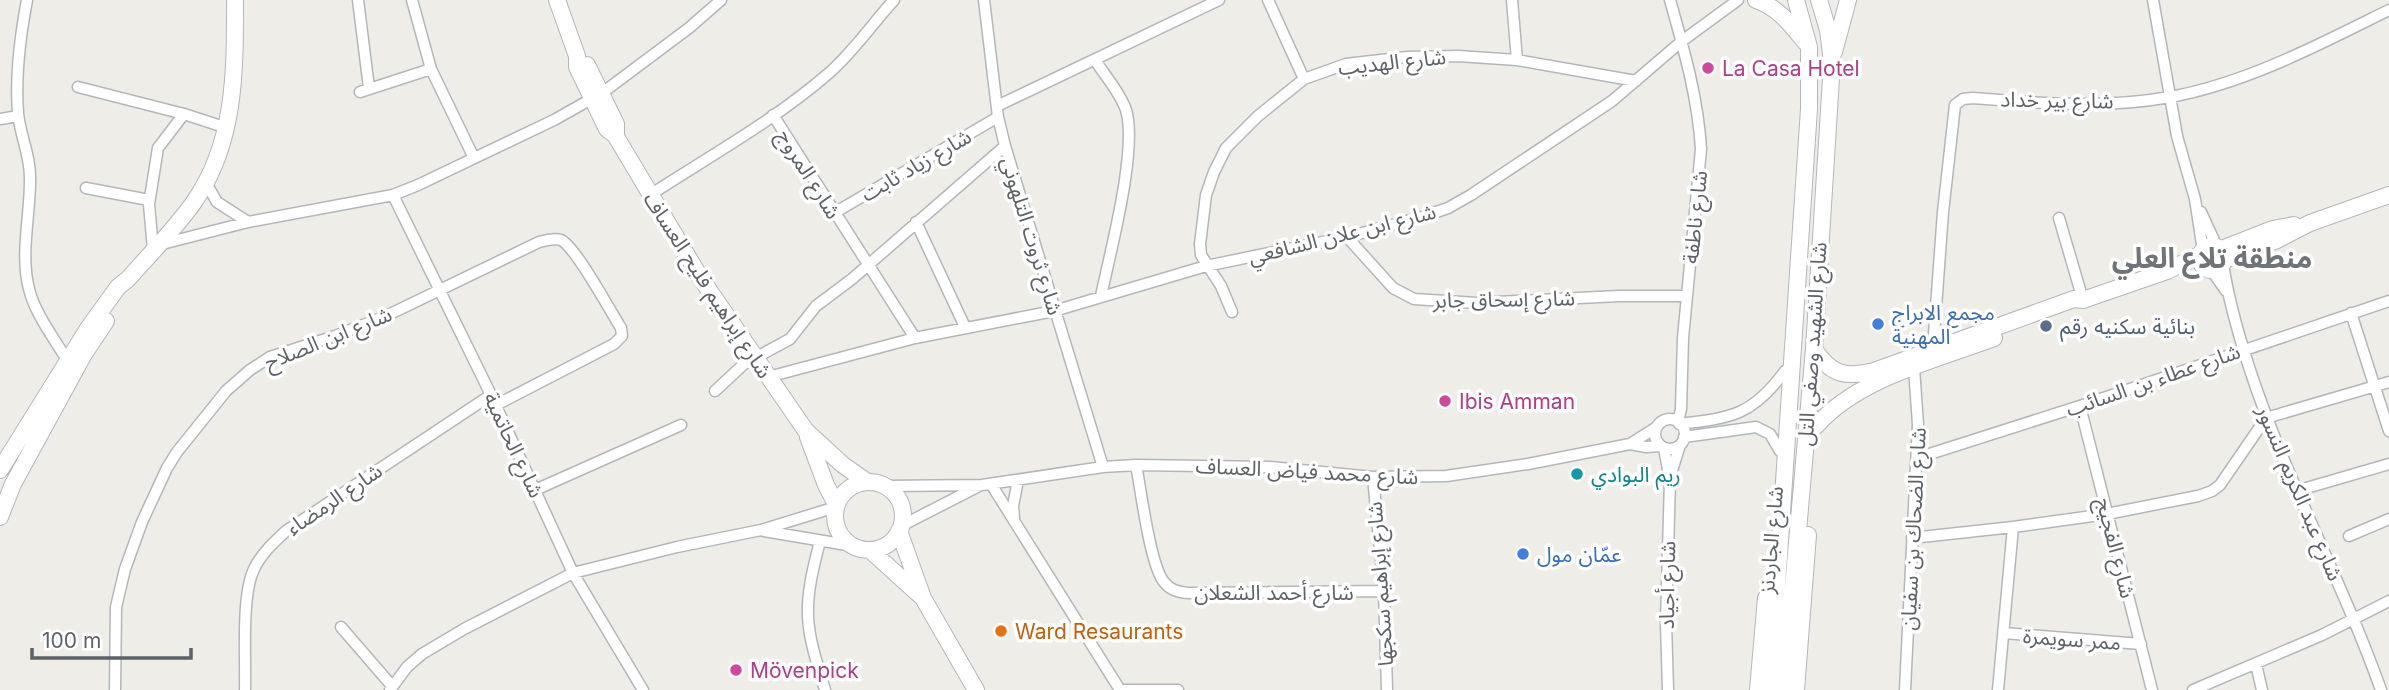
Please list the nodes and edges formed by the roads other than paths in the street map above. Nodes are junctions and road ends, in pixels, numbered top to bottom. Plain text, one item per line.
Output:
1 (27, 0) edge
2 (235, 0) edge
3 (358, 0) edge
4 (412, 0) edge
5 (557, 0) edge
6 (721, 0) edge
7 (894, 0) edge
8 (984, 0) edge
9 (1219, 0) edge
10 (1268, 0) edge
11 (1512, 0) edge
12 (1670, 0) edge
13 (1738, 0) edge
14 (1756, 0) edge
15 (1796, 0) edge
16 (1819, 0) edge
17 (1848, 0) edge
18 (2153, 0) edge
19 (707, 5) edge
20 (2389, 10) edge
21 (1682, 41) junction
22 (1809, 47) junction
23 (1095, 60) junction
24 (1517, 60) junction
25 (1832, 62) junction
26 (431, 69) junction
27 (1304, 79) junction
28 (1636, 81) junction
29 (78, 87) dead end
30 (597, 96) junction
31 (2169, 97) junction
32 (997, 111) junction
33 (184, 114) junction
34 (772, 115) junction
35 (18, 116) junction
36 (0, 120) edge
37 (227, 128) junction
38 (1005, 146) junction
39 (474, 158) junction
40 (206, 183) junction
41 (86, 188) dead end
42 (393, 195) junction
43 (650, 195) junction
44 (2389, 195) edge
45 (149, 200) junction
46 (834, 213) junction
47 (2059, 218) dead end
48 (248, 222) junction
49 (916, 222) junction
50 (1347, 237) junction
51 (155, 248) junction
52 (2213, 258) junction
53 (867, 266) junction
54 (1206, 266) junction
55 (128, 279) junction
56 (439, 291) junction
57 (1101, 296) junction
58 (1687, 296) junction
59 (2083, 300) junction
60 (2389, 301) edge
61 (1054, 311) junction
62 (1232, 312) dead end
63 (2351, 313) junction
64 (965, 327) junction
65 (621, 328) joint
66 (915, 338) junction
67 (1933, 348) junction
68 (1793, 349) junction
69 (2244, 349) junction
70 (1814, 357) junction
71 (754, 359) junction
72 (67, 360) junction
73 (1914, 368) junction
74 (1785, 370) junction
75 (768, 377) junction
76 (2389, 382) edge
77 (2374, 387) junction
78 (715, 391) dead end
79 (1680, 396) junction
80 (493, 400) junction
81 (2080, 406) junction
82 (2266, 418) junction
83 (1679, 423) junction
84 (1661, 424) junction
85 (681, 425) dead end
86 (1816, 426) junction
87 (806, 431) junction
88 (2389, 431) edge
89 (23, 433) junction
90 (1682, 441) junction
91 (1630, 444) junction
92 (1662, 447) junction
93 (0, 451) edge
94 (1780, 451) junction
95 (1917, 458) junction
96 (2389, 464) edge
97 (1136, 465) junction
98 (1103, 467) junction
99 (0, 470) edge
100 (1373, 477) junction
101 (1018, 480) junction
102 (1670, 480) junction
103 (866, 481) junction
104 (986, 484) junction
105 (886, 486) junction
106 (5, 488) edge
107 (535, 490) junction
108 (2296, 491) junction
109 (836, 506) junction
110 (2107, 514) junction
111 (0, 517) edge
112 (2389, 519) edge
113 (1014, 520) junction
114 (2013, 527) junction
115 (900, 528) junction
116 (761, 530) junction
117 (2349, 536) dead end
118 (1912, 538) junction
119 (820, 541) junction
120 (853, 546) junction
121 (870, 550) junction
122 (573, 573) junction
123 (1384, 591) junction
124 (923, 598) junction
125 (2389, 601) edge
126 (2354, 618) junction
127 (341, 627) dead end
128 (2004, 633) junction
129 (2141, 644) junction
130 (2256, 664) junction
131 (391, 688) edge
132 (116, 690) edge
133 (245, 690) edge
134 (642, 690) edge
135 (825, 690) edge
136 (976, 690) edge
137 (1120, 690) edge
138 (1125, 690) edge
139 (1178, 690) edge
140 (1387, 690) edge
141 (1668, 690) edge
142 (1758, 690) edge
143 (1770, 690) edge
144 (1784, 690) edge
145 (1797, 690) edge
146 (1905, 690) edge
147 (1998, 690) edge
148 (2152, 690) edge
149 (2193, 690) edge
150 (2262, 690) edge
151 (2381, 690) edge

1 - 35 street
2 - 37 street
3 - 26 street
4 - 26 street
5 - 30 street, شارع إبراهيم فليح العساف
6 - 19 street
7 - 34 street, شارع المروج
8 - 32 street, شارع ثروت التلهوني
9 - 23 street, شارع زياد ثابت
10 - 27 street
11 - 24 street
12 - 21 street, شارع ناطفة
13 - 21 street, شارع ابن علان الشافعي
14 - 22 street
15 - 22 street, شارع الشهيد وصفي التل
16 - 25 street, شارع الشهيد وصفي التل
17 - 25 street
18 - 31 street, شارع عبد الكريم النسور
19 - 30 street
20 - 31 street, شارع بير خداد
21 - 28 street, شارع ابن علان الشافعي
21 - 58 street, شارع ناطفة
22 - 68 street, شارع الشهيد وصفي التل
23 - 32 street, شارع زياد ثابت
23 - 57 street
24 - 27 street, شارع الهديب
24 - 28 street, شارع الهديب
25 - 70 street, شارع الشهيد وصفي التل
26 - 39 street
27 - 54 street, شارع الهديب
28 - 50 street, شارع ابن علان الشافعي
29 - 33 street
30 - 39 street
30 - 43 street, شارع إبراهيم فليح العساف
31 - 52 street, شارع عبد الكريم النسور
31 - 67 street, شارع بير خداد
32 - 38 street, شارع ثروت التلهوني
32 - 46 street, شارع زياد ثابت
33 - 37 street
33 - 45 street
34 - 43 street
34 - 46 street, شارع المروج
35 - 36 street
35 - 72 street
37 - 40 street
38 - 49 street
38 - 61 street, شارع ثروت التلهوني
39 - 42 street
40 - 48 street
40 - 51 street
41 - 45 street
42 - 48 street
42 - 56 street, شارع الحاتمية
43 - 71 street, شارع إبراهيم فليح العساف
44 - 52 street
45 - 51 street
46 - 53 street, شارع المروج
47 - 59 street
48 - 51 street
49 - 53 street
49 - 64 street
50 - 54 street, شارع ابن علان الشافعي
50 - 58 street, شارع إسحاق جابر
51 - 55 street
52 - 59 street
52 - 69 street, شارع عبد الكريم النسور
53 - 66 street, شارع المروج
53 - 71 street
54 - 57 street, شارع ابن علان الشافعي
54 - 62 street, شارع الهديب
55 - 72 street
55 - 106 street
56 - 65 street, شارع ابن الصلاح
56 - 80 street, شارع الحاتمية
56 - 132 street, شارع ابن الصلاح
57 - 61 street, شارع ابن علان الشافعي
58 - 79 street, شارع ناطفة
59 - 67 street
59 - 73 street
60 - 63 street, شارع عطاء بن السائب
61 - 64 street, شارع ابن علان الشافعي
61 - 98 street, شارع ثروت التلهوني
63 - 69 street, شارع عطاء بن السائب
63 - 77 street
64 - 66 street, شارع ابن علان الشافعي
65 - 80 street, شارع الرمضاء
66 - 75 street, شارع ابن علان الشافعي
67 - 70 street
68 - 74 street, شارع الجاردنز
68 - 143 street, شارع الشهيد وصفي التل
69 - 81 street, شارع عطاء بن السائب
69 - 82 street, شارع عبد الكريم النسور
70 - 86 street, شارع الجاردنز
70 - 144 street, شارع الشهيد وصفي التل
71 - 75 street, شارع إبراهيم فليح العساف
71 - 78 street
72 - 89 street
73 - 86 street
73 - 95 street, شارع الضحاك بن سفيان
74 - 83 street
74 - 94 street, شارع الجاردنز
75 - 87 street, شارع إبراهيم فليح العساف
76 - 77 street
77 - 82 street
77 - 88 street
79 - 83 street, شارع ناطفة
79 - 84 street, شارع ناطفة
80 - 107 street, شارع الحاتمية
80 - 133 street, شارع الرمضاء
81 - 95 street, شارع عطاء بن السائب
81 - 110 street, شارع الفجيج
82 - 108 street, شارع عبد الكريم النسور
82 - 110 street
83 - 84 street
83 - 90 street
84 - 91 street, شارع محمد فياض العساف
84 - 92 street
85 - 107 street
86 - 145 street, شارع الجاردنز
87 - 103 street, شارع إبراهيم فليح العساف
87 - 109 street, شارع إبراهيم فليح العساف
89 - 93 street
89 - 99 street
90 - 92 street
90 - 94 street
90 - 102 street, شارع أجياد
91 - 92 street, شارع محمد فياض العساف
91 - 100 street, شارع محمد فياض العساف
92 - 102 street, شارع أجياد
94 - 142 street, شارع الجاردنز
95 - 118 street, شارع الضحاك بن سفيان
96 - 108 street
97 - 98 street, شارع محمد فياض العساف
97 - 100 street, شارع محمد فياض العساف
97 - 123 street, شارع أحمد الشعلان
98 - 101 street, شارع محمد فياض العساف
100 - 123 street, شارع إبراهيم سكجها
101 - 104 street, شارع محمد فياض العساف
101 - 113 street
102 - 141 street, شارع أجياد
103 - 105 street
103 - 109 street
104 - 105 street, شارع محمد فياض العساف
104 - 113 street
104 - 115 street, شارع محمد فياض العساف
105 - 115 street
106 - 111 street
107 - 122 street, شارع الحاتمية
108 - 126 street, شارع عبد الكريم النسور
109 - 116 street
109 - 120 street
110 - 114 street
110 - 129 street, شارع الفجيج
112 - 117 street
113 - 137 street
114 - 118 street
114 - 128 street
115 - 121 street
115 - 124 street
116 - 119 street
116 - 122 street
118 - 146 street, شارع الضحاك بن سفيان
119 - 120 street
119 - 135 street
120 - 121 street
121 - 124 street
122 - 131 street
122 - 134 street, شارع الحاتمية
123 - 140 street, شارع إبراهيم سكجها
124 - 136 street
125 - 126 street
126 - 130 street
126 - 151 street, شارع عبد الكريم النسور
127 - 131 street
128 - 129 street, ممر سويمرة
128 - 147 street
129 - 148 street, شارع الفجيج
130 - 149 street
130 - 150 street
138 - 139 street

